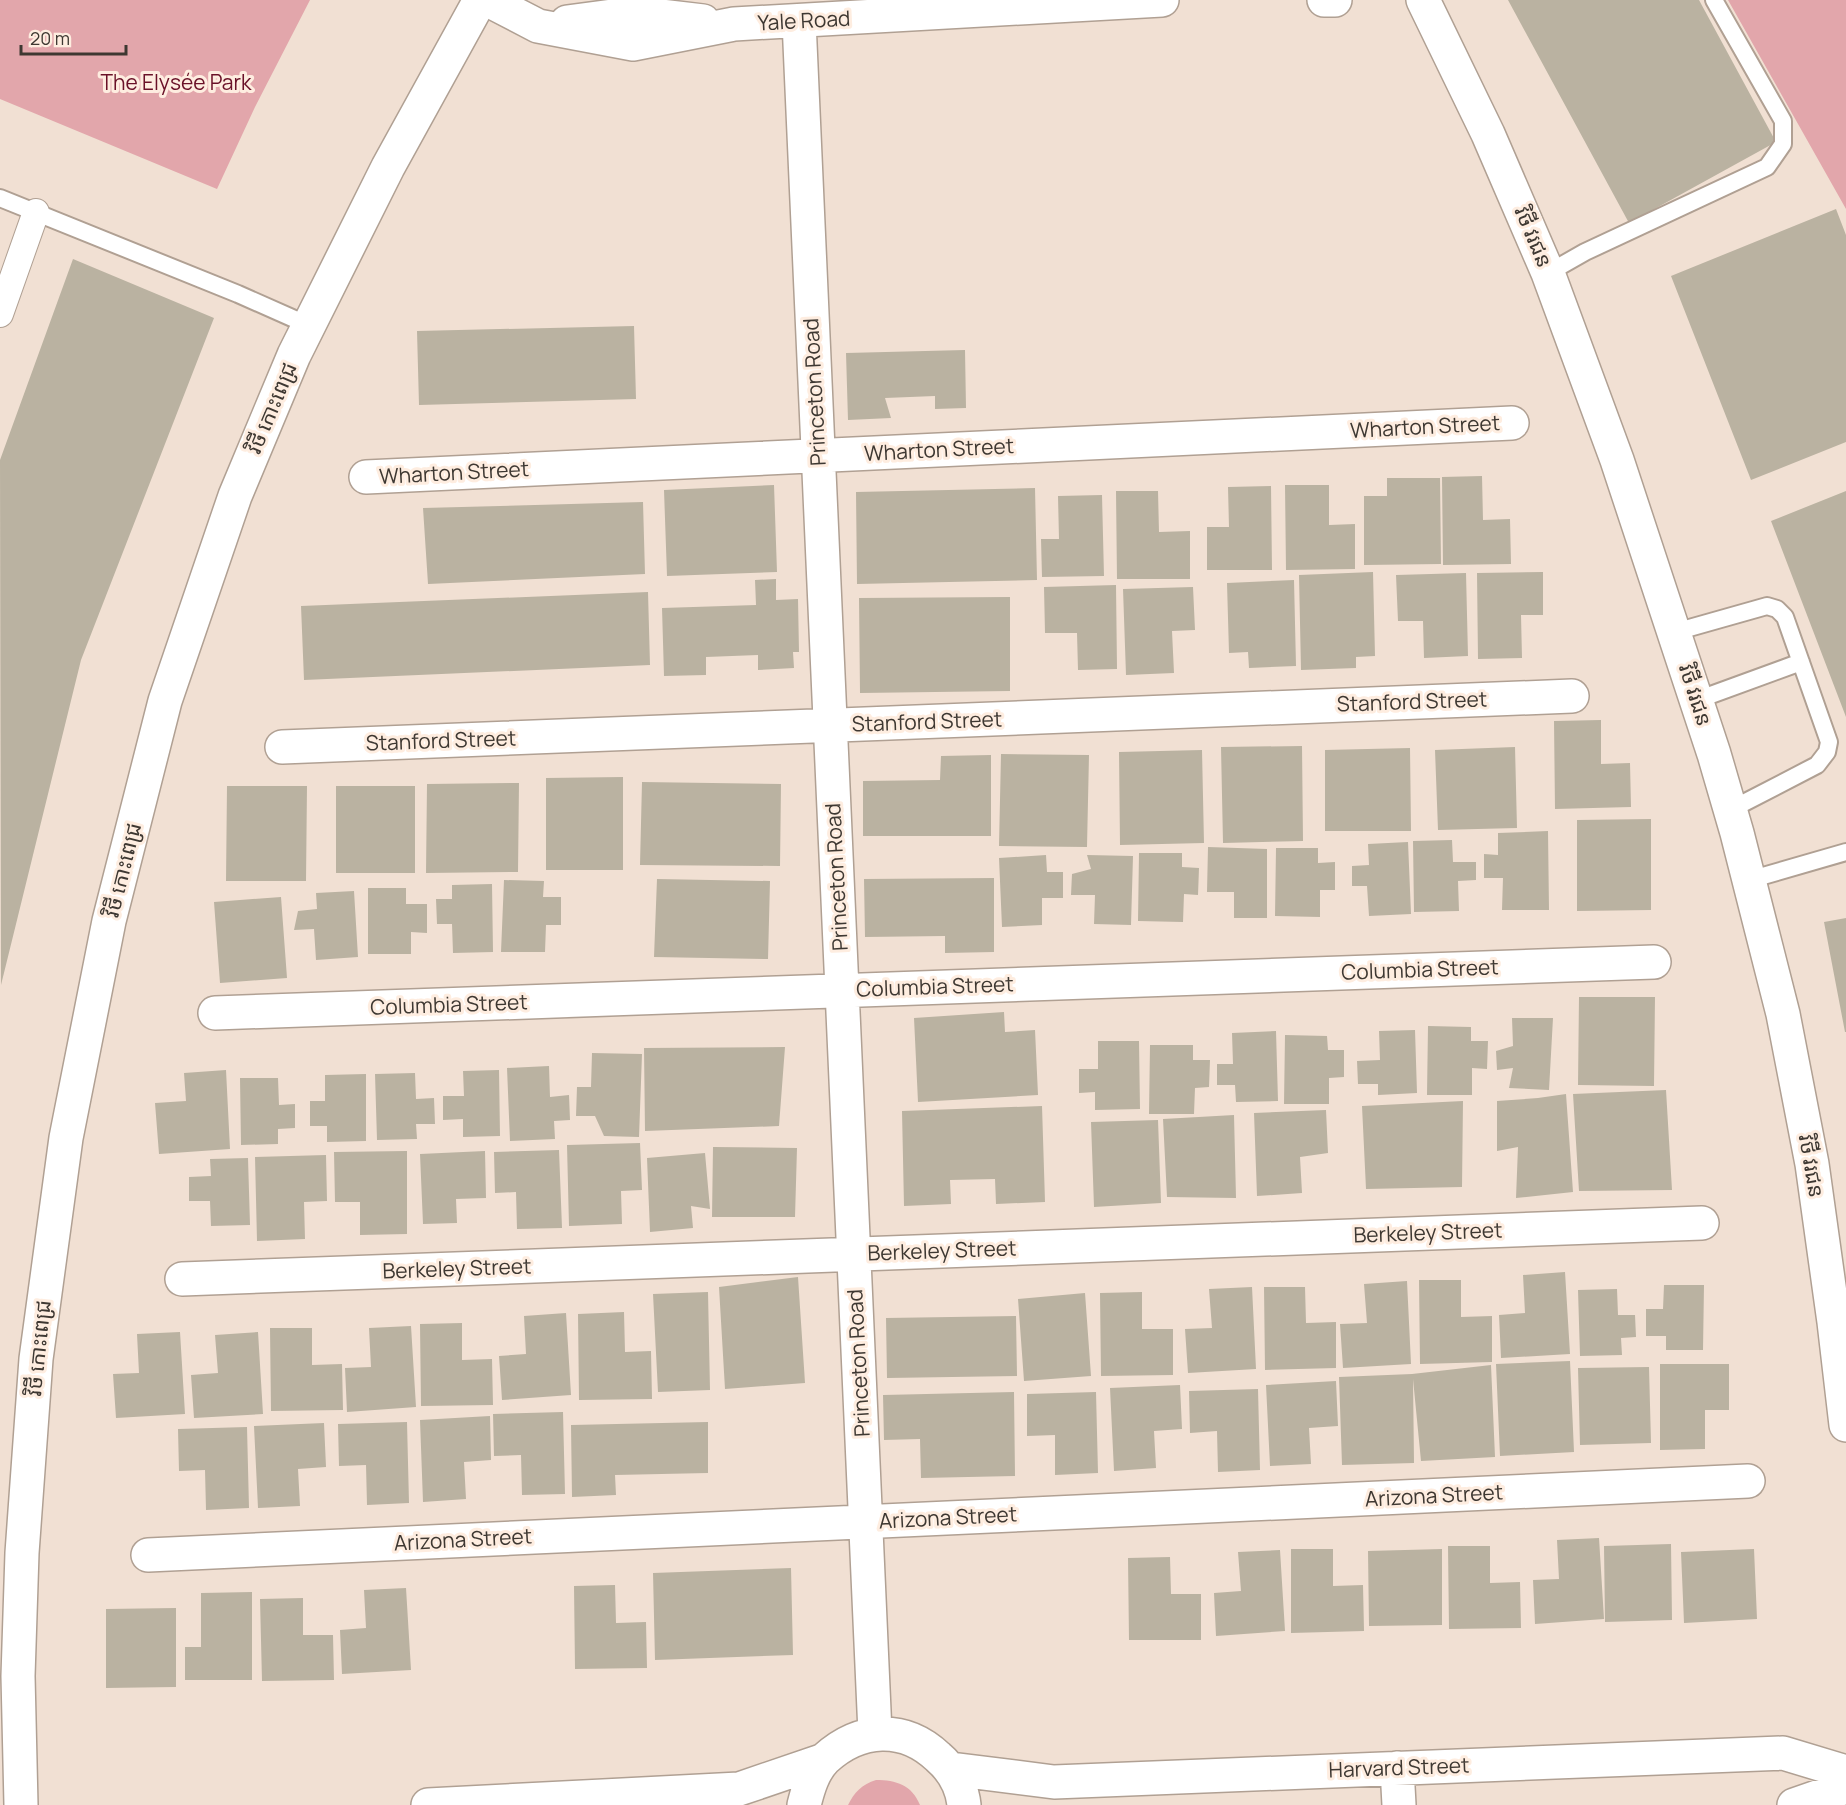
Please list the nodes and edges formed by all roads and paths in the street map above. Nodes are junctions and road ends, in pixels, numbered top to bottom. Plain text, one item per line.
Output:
1 (480, 0) edge
2 (488, 0) edge
3 (1162, 0) edge
4 (1324, 0) edge
5 (1335, 0) edge
6 (1423, 0) edge
7 (1713, 0) edge
8 (799, 21) junction
9 (0, 198) edge
10 (36, 212) junction
11 (1548, 273) junction
12 (0, 314) edge
13 (308, 325) junction
14 (1512, 423) dead end
15 (818, 456) junction
16 (366, 477) dead end
17 (1675, 632) junction
18 (1801, 662) junction
19 (1572, 696) dead end
20 (1697, 699) junction
21 (830, 725) junction
22 (282, 747) dead end
23 (1730, 810) junction
24 (1846, 852) edge
25 (1749, 880) junction
26 (1654, 962) dead end
27 (842, 991) junction
28 (215, 1013) dead end
29 (1702, 1223) dead end
30 (854, 1254) junction
31 (182, 1279) dead end
32 (1840, 1320) edge
33 (1846, 1425) edge
34 (1748, 1481) dead end
35 (866, 1522) junction
36 (148, 1555) dead end
37 (9, 1718) edge
38 (875, 1733) junction
39 (824, 1760) junction
40 (1397, 1768) junction
41 (951, 1769) junction
42 (1846, 1772) edge
43 (1846, 1787) edge
44 (485, 1804) edge
45 (21, 1805) edge
46 (428, 1805) edge
47 (804, 1805) edge
48 (964, 1805) edge
49 (1399, 1805) edge
50 (1794, 1805) edge

1 - 13 street, វិថី កោះពេជ្រ
2 - 8 street, Yale Road
3 - 8 street, Yale Road
4 - 5 street
6 - 11 street, វិថី វរជន
7 - 11 lane
8 - 15 street, Princeton Road
9 - 10 lane
10 - 12 street
10 - 13 lane
11 - 17 street, វិថី វរជន
13 - 37 street, វិថី កោះពេជ្រ
14 - 15 street, Wharton Street
15 - 16 street, Wharton Street
15 - 21 street, Princeton Road
17 - 18 lane
17 - 20 street, វិថី វរជន
18 - 20 lane
18 - 23 lane
19 - 21 street, Stanford Street
20 - 23 street, វិថី វរជន
21 - 22 street, Stanford Street
21 - 27 street, Princeton Road
23 - 25 street, វិថី វរជន
24 - 25 lane
25 - 32 street, វិថី វរជន
26 - 27 street, Columbia Street
27 - 28 street, Columbia Street
27 - 30 street, Princeton Road
29 - 30 street, Berkeley Street
30 - 31 street, Berkeley Street
30 - 35 street, Princeton Road
32 - 33 street, វិថី វរជន
34 - 35 street, Arizona Street
35 - 36 street, Arizona Street
35 - 38 street, Princeton Road
37 - 45 street, វិថី កោះពេជ្រ
38 - 39 street
38 - 41 street
39 - 44 street
39 - 47 street
40 - 41 street, Harvard Street
40 - 42 street, Harvard Street
40 - 49 street
41 - 48 street
43 - 50 street
44 - 46 street

